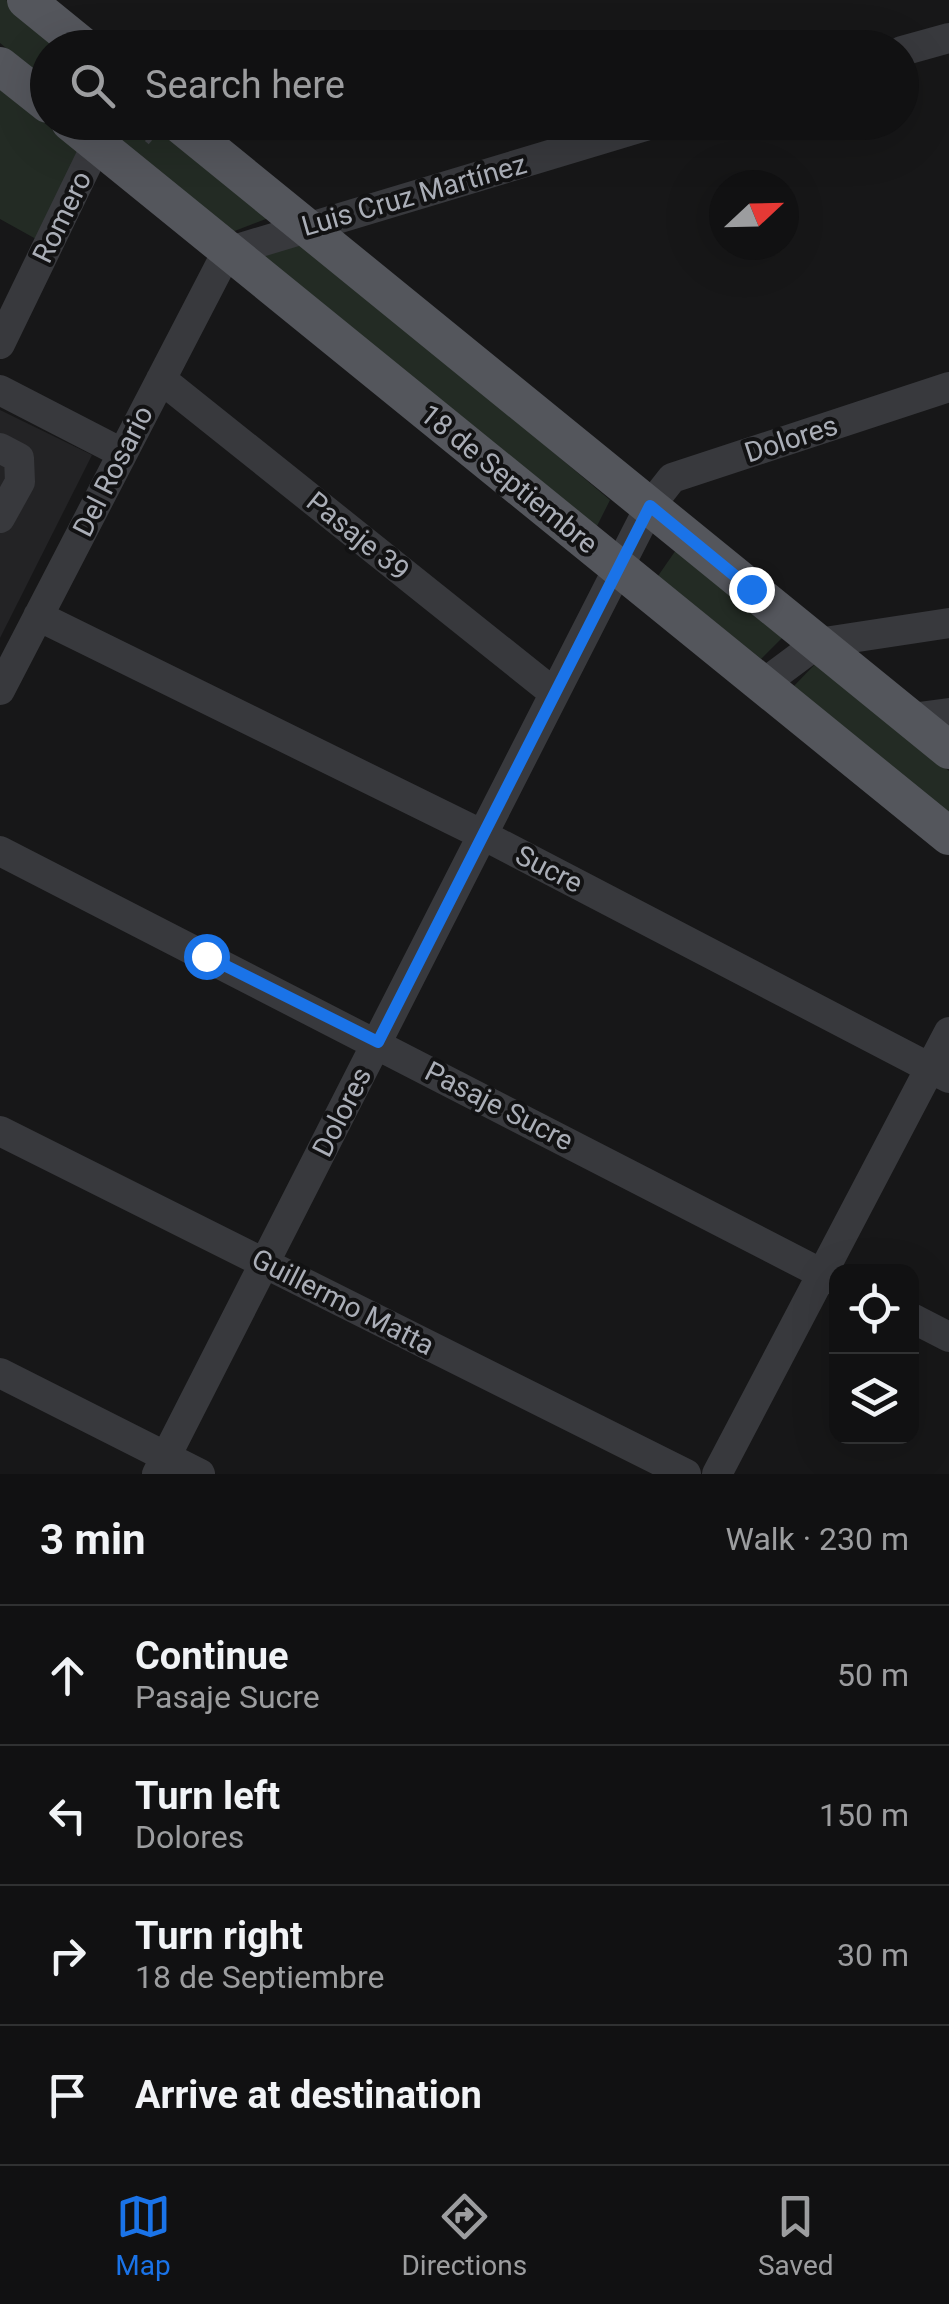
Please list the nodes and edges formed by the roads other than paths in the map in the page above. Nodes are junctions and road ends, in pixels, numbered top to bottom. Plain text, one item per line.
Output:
1 (26, 0) edge
2 (63, 30) edge
3 (949, 38) edge
4 (919, 47) edge
5 (0, 66) edge
6 (30, 90) edge
7 (81, 140) edge
8 (90, 140) edge
9 (199, 140) edge
10 (598, 140) edge
11 (305, 226) junction
12 (227, 252) junction
13 (0, 344) edge
14 (161, 379) junction
15 (949, 387) edge
16 (0, 390) edge
17 (0, 448) edge
18 (122, 453) junction
19 (650, 506) junction
20 (0, 518) edge
21 (619, 568) junction
22 (38, 616) junction
23 (949, 623) edge
24 (818, 643) junction
25 (763, 684) junction
26 (0, 690) edge
27 (554, 693) junction
28 (949, 712) edge
29 (910, 718) junction
30 (949, 750) edge
31 (483, 835) junction
32 (949, 836) edge
33 (0, 851) edge
34 (949, 1032) edge
35 (378, 1042) junction
36 (939, 1073) edge
37 (0, 1131) edge
38 (265, 1263) junction
39 (836, 1264) edge
40 (829, 1277) edge
41 (919, 1322) edge
42 (949, 1337) edge
43 (0, 1373) edge
44 (161, 1465) edge
45 (200, 1474) edge
46 (686, 1474) edge
47 (717, 1474) edge

1 - 2 main road
3 - 4 street
5 - 6 main road
7 - 13 street, Romero
8 - 12 main road, 18 de Septiembre
9 - 11 main road
10 - 11 street, Luis Cruz Martínez
11 - 12 street, Luis Cruz Martínez
11 - 19 main road
12 - 14 street, Del Rosario
12 - 21 main road, 18 de Septiembre
14 - 18 street, Del Rosario
14 - 27 street, Pasaje 39
15 - 19 street, Dolores
16 - 18 street
17 - 20 street
18 - 22 street, Del Rosario
19 - 21 street, Dolores
19 - 24 main road
21 - 25 main road, 18 de Septiembre
21 - 27 street, Dolores
22 - 26 street, Del Rosario
22 - 31 street, Sucre
23 - 24 street
24 - 25 street
24 - 29 main road
25 - 32 main road, 18 de Septiembre
27 - 31 street, Dolores
28 - 29 street
29 - 30 main road
31 - 35 street, Dolores
31 - 36 street, Sucre
33 - 35 street, Pasaje Sucre
34 - 36 street
35 - 38 street, Dolores
35 - 40 street, Pasaje Sucre
36 - 39 street
37 - 38 street, Guillermo Matta
38 - 44 street, Dolores
38 - 46 street, Guillermo Matta
40 - 47 street
41 - 42 street
43 - 44 street
44 - 45 street

